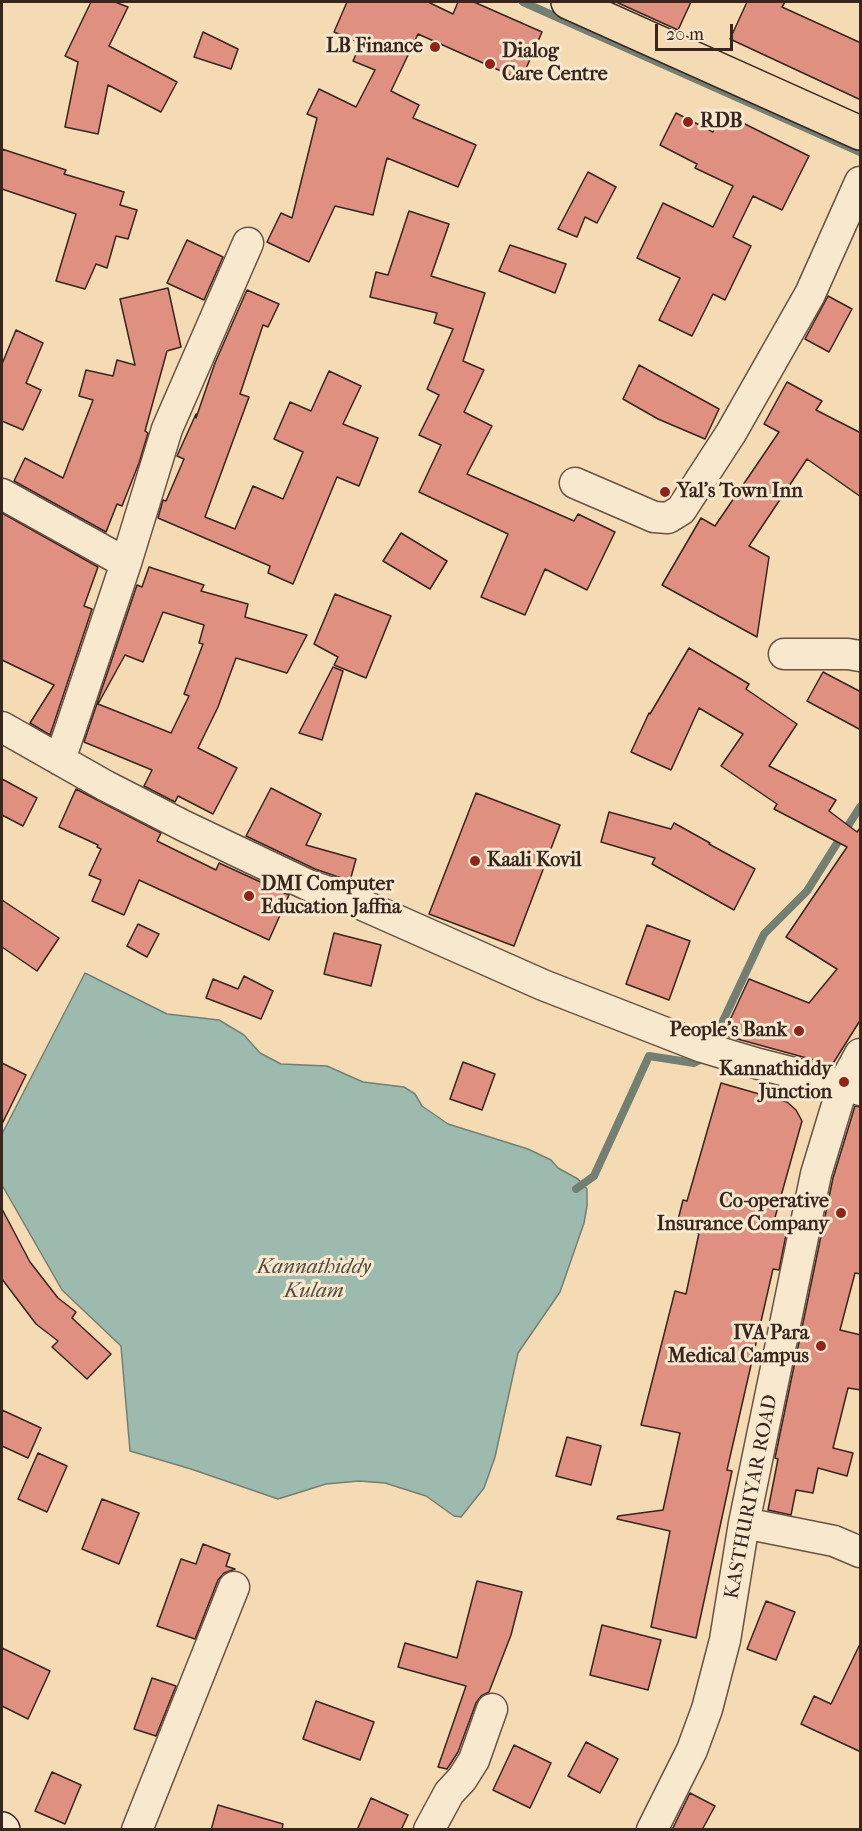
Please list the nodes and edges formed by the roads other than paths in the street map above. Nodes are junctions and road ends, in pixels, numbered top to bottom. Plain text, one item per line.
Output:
1 (568, 2) edge
2 (861, 133) edge
3 (861, 182) edge
4 (248, 243) dead end
5 (574, 483) dead end
6 (2, 494) edge
7 (126, 562) junction
8 (784, 654) dead end
9 (861, 656) edge
10 (2, 727) edge
11 (60, 760) junction
12 (861, 1054) edge
13 (852, 1088) edge
14 (744, 1523) junction
15 (861, 1552) edge
16 (234, 1587) dead end
17 (492, 1709) dead end
18 (137, 1830) edge
19 (429, 1830) edge
20 (652, 1830) edge

1 - 2 main road
3 - 5 street
4 - 7 street
6 - 7 street
7 - 11 street
8 - 9 street
10 - 11 street
11 - 13 street
12 - 13 street, KASTHURIYAR ROAD
13 - 14 street, KASTHURIYAR ROAD
14 - 15 street
14 - 20 street, KASTHURIYAR ROAD
16 - 18 street
17 - 19 street

